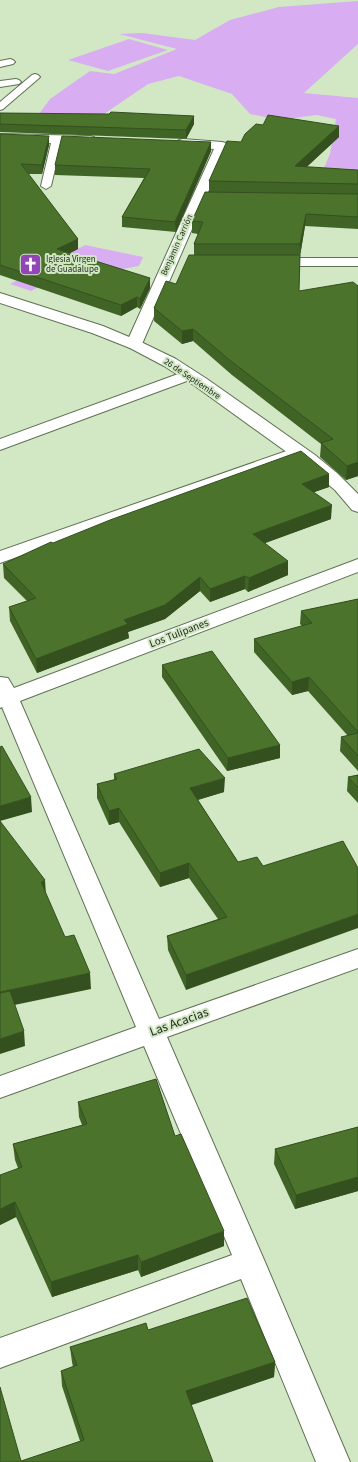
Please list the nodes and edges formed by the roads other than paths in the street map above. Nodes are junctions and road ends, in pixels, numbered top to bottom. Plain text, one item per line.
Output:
1 (10, 62) dead end
2 (0, 64) edge
3 (35, 78) dead end
4 (16, 82) dead end
5 (0, 84) edge
6 (0, 107) edge
7 (0, 138) edge
8 (57, 139) junction
9 (103, 140) edge
10 (170, 143) edge
11 (46, 186) dead end
12 (198, 198) junction
13 (214, 199) edge
14 (169, 262) junction
15 (185, 262) edge
16 (256, 262) edge
17 (358, 262) edge
18 (0, 298) edge
19 (134, 344) junction
20 (189, 375) junction
21 (0, 445) edge
22 (298, 452) junction
23 (357, 502) edge
24 (0, 556) edge
25 (358, 565) edge
26 (3, 694) edge
27 (358, 958) edge
28 (151, 1032) junction
29 (0, 1087) edge
30 (250, 1262) junction
31 (0, 1353) edge
32 (333, 1462) edge

1 - 2 lane
3 - 6 lane
4 - 5 lane
7 - 8 street
8 - 9 street
8 - 11 lane
10 - 12 street, Benjamin Carrión
12 - 13 street
12 - 14 street, Benjamin Carrión
14 - 15 street
14 - 19 street, Benjamin Carrión
16 - 17 street
18 - 19 street, 26 de Septiembre
19 - 20 street, 26 de Septiembre
20 - 21 street
20 - 22 street, 26 de Septiembre
22 - 23 street, 26 de Septiembre
22 - 24 street
25 - 26 street, Los Tulipanes
26 - 28 street
27 - 28 street, Las Acacias
28 - 29 street, Las Acacias
28 - 30 street
30 - 31 street
30 - 32 street

